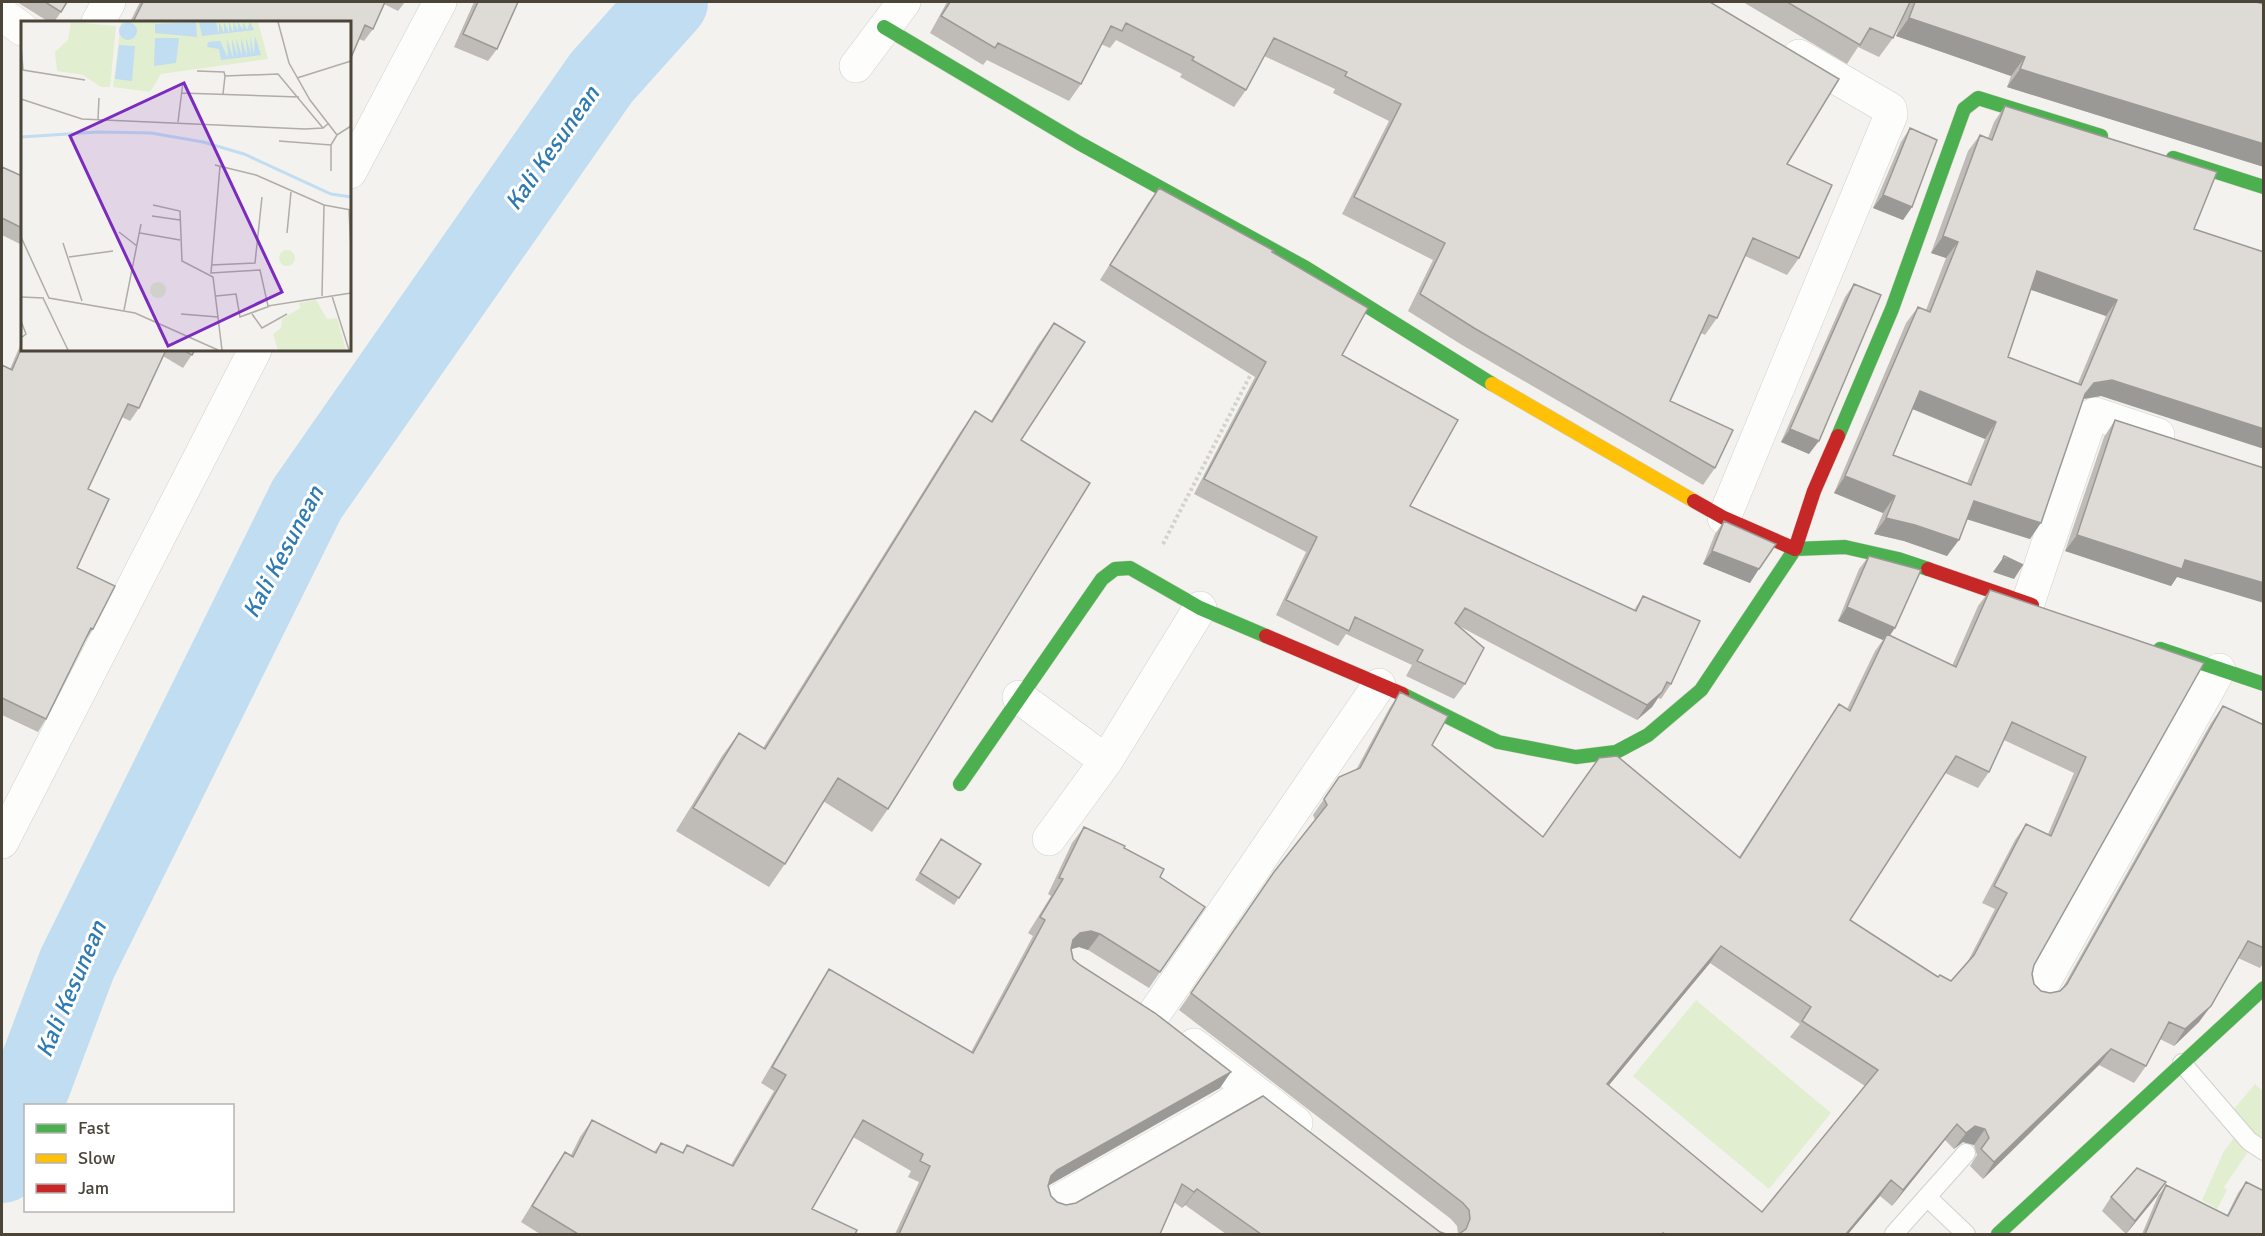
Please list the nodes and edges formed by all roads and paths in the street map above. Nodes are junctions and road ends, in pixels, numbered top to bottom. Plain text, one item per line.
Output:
1 (109, 2) edge
2 (440, 2) edge
3 (2, 14) edge
4 (894, 14) edge
5 (99, 21) edge
6 (21, 28) edge
7 (1778, 44) edge
8 (856, 66) dead end
9 (2115, 140) edge
10 (2161, 155) edge
11 (351, 170) edge
12 (2264, 187) edge
13 (254, 351) edge
14 (1252, 371) edge
15 (2185, 444) edge
16 (1724, 518) junction
17 (1796, 549) junction
18 (1145, 579) junction
19 (2039, 607) joint
20 (1200, 608) junction
21 (2152, 646) edge
22 (2219, 670) junction
23 (2264, 684) edge
24 (1379, 685) junction
25 (1019, 697) junction
26 (1106, 761) junction
27 (960, 784) dead end
28 (1048, 839) dead end
29 (2, 842) edge
30 (2264, 988) edge
31 (2040, 991) edge
32 (1125, 996) edge
33 (1154, 1014) junction
34 (2182, 1063) junction
35 (1251, 1090) junction
36 (1323, 1144) edge
37 (2264, 1151) edge
38 (1966, 1153) edge
39 (1927, 1197) junction
40 (1055, 1203) edge
41 (1894, 1234) edge
42 (1966, 1234) edge
43 (1998, 1234) edge

1 - 5 street
2 - 11 street
3 - 6 street
4 - 8 street
4 - 16 street
7 - 16 street
9 - 17 street
10 - 12 street
13 - 29 street
14 - 18 path
15 - 19 street
16 - 17 street
17 - 19 street
17 - 24 street
18 - 20 street
18 - 25 street
20 - 24 street
20 - 26 street
21 - 22 street
22 - 23 street
22 - 31 street
24 - 33 street
25 - 26 street
25 - 27 street
26 - 28 street
30 - 34 street
32 - 33 street
33 - 35 street
34 - 37 lane
34 - 43 street
35 - 36 street
35 - 40 street
38 - 39 lane
39 - 41 lane
39 - 42 lane

